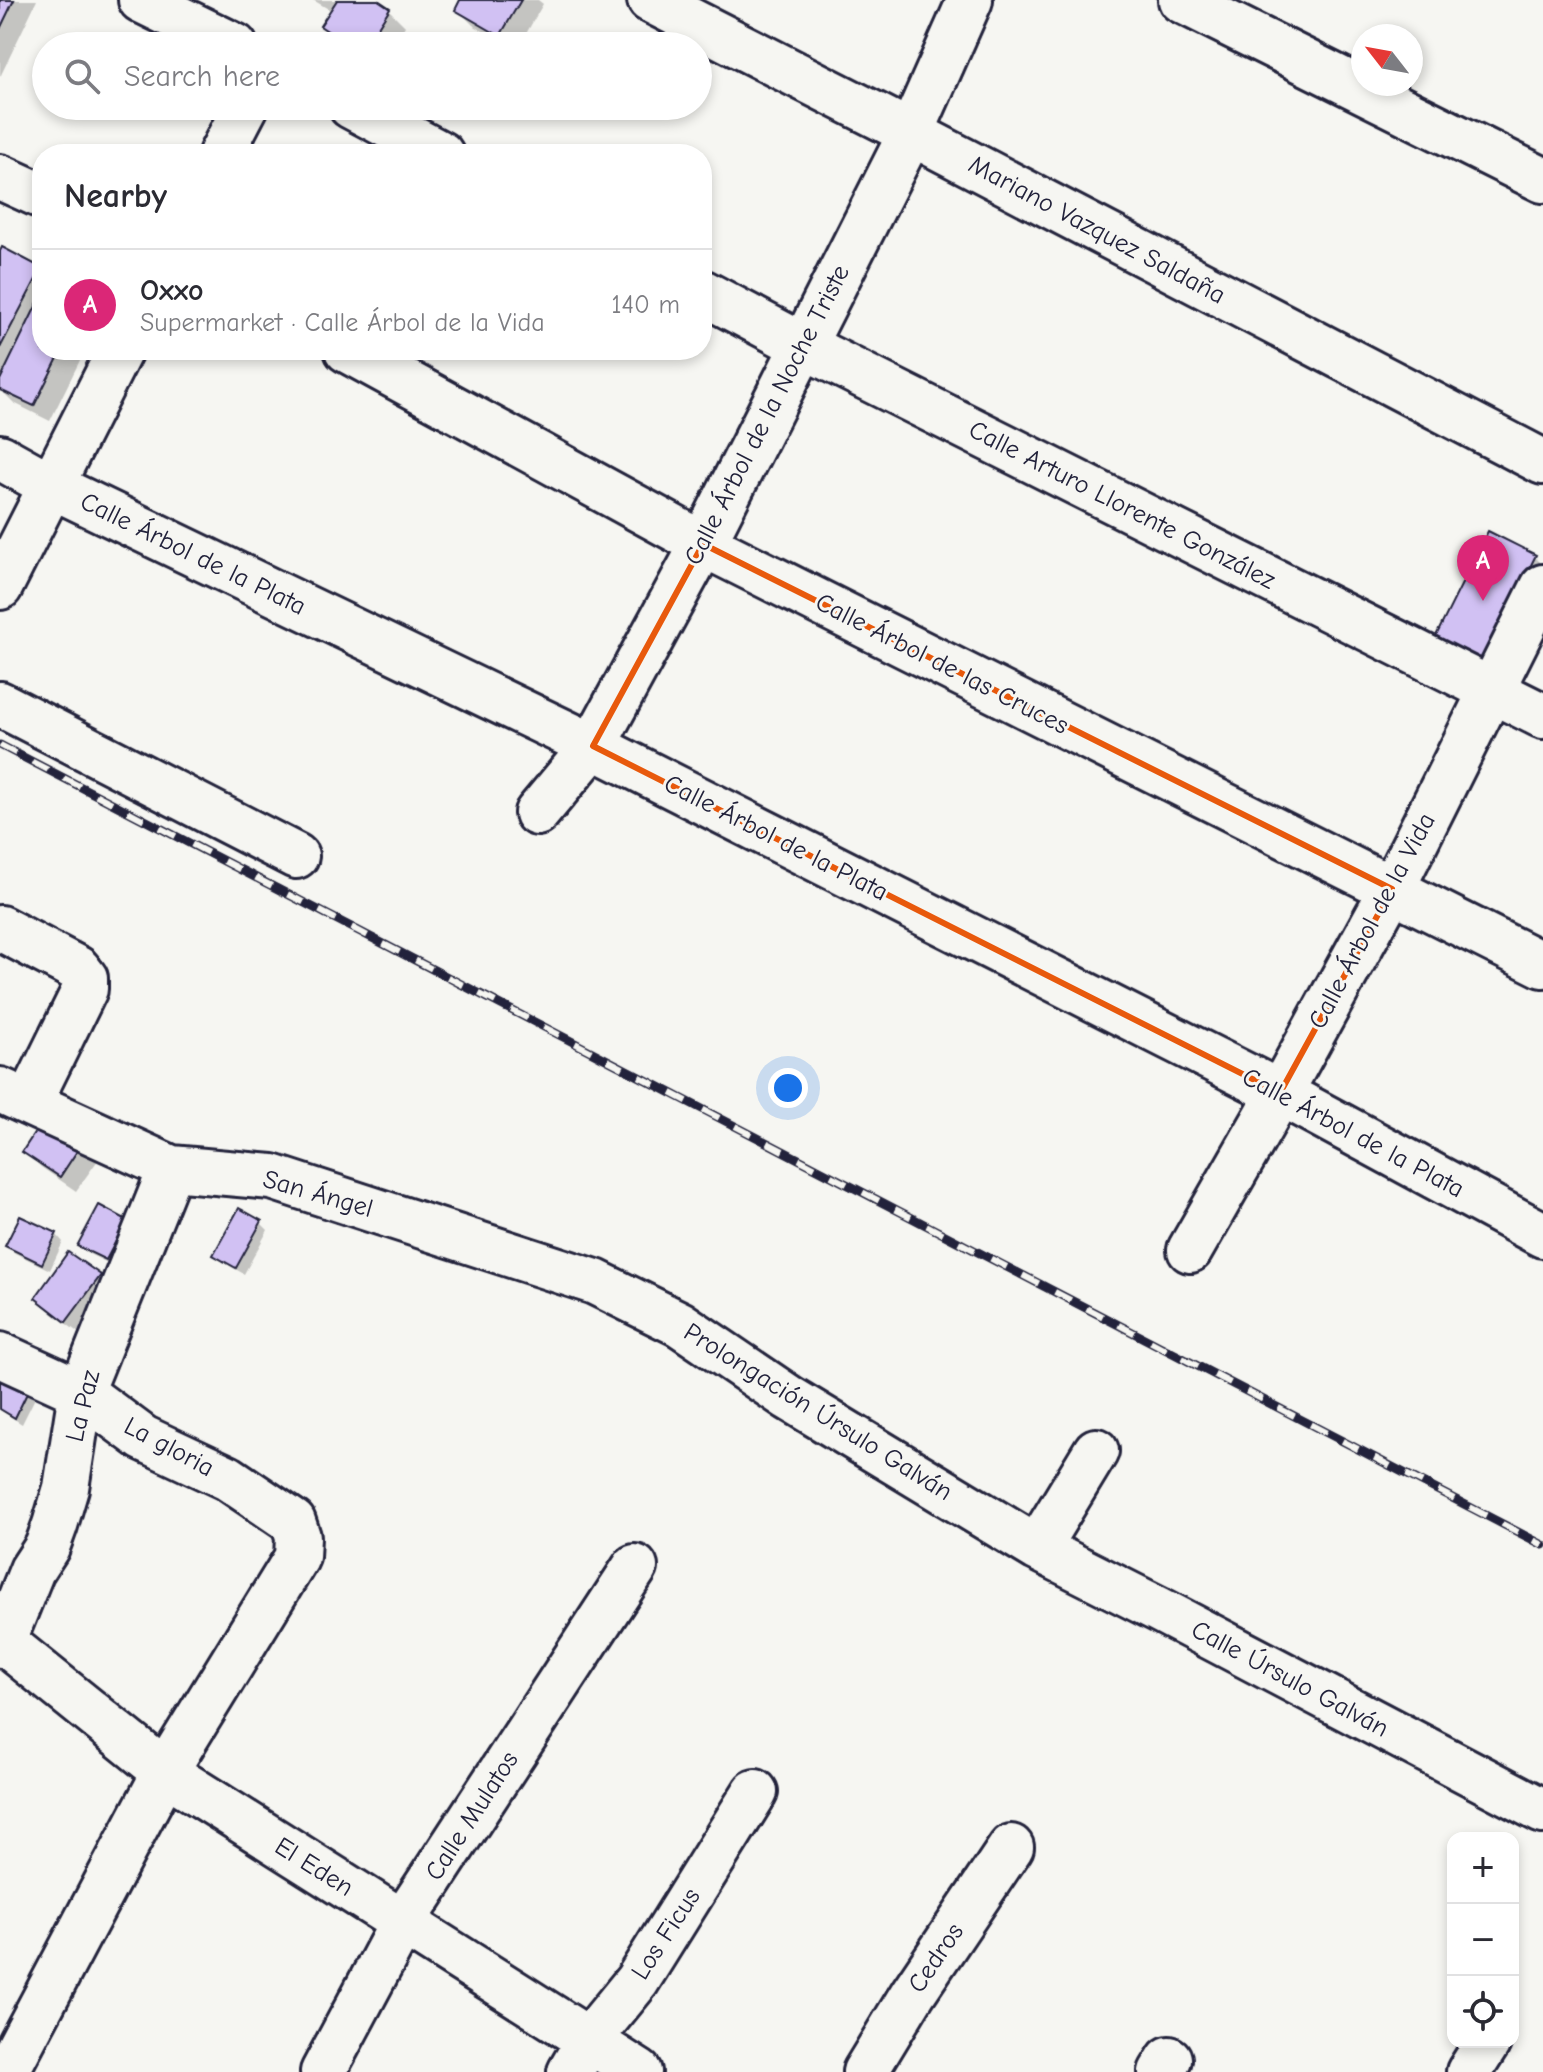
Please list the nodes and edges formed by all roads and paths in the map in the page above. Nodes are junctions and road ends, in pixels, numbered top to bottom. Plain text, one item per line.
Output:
1 (141, 0) edge
2 (650, 0) edge
3 (970, 0) edge
4 (1181, 0) edge
5 (206, 32) edge
6 (239, 120) edge
7 (377, 120) edge
8 (911, 133) junction
9 (226, 144) edge
10 (422, 144) edge
11 (0, 177) edge
12 (1543, 180) edge
13 (32, 191) edge
14 (712, 297) edge
15 (802, 345) junction
16 (115, 360) edge
17 (365, 360) edge
18 (0, 457) edge
19 (1543, 462) edge
20 (52, 486) junction
21 (703, 544) junction
22 (0, 587) edge
23 (1543, 587) edge
24 (1491, 690) junction
25 (0, 704) edge
26 (1543, 716) edge
27 (593, 746) junction
28 (537, 813) dead end
29 (296, 856) dead end
30 (1392, 889) junction
31 (0, 928) edge
32 (1543, 965) edge
33 (1280, 1093) junction
34 (14, 1096) edge
35 (171, 1168) junction
36 (1543, 1235) edge
37 (1190, 1250) dead end
38 (595, 1282) joint
39 (0, 1355) edge
40 (81, 1392) junction
41 (1096, 1451) dead end
42 (1037, 1548) junction
43 (635, 1567) dead end
44 (1, 1642) edge
45 (165, 1772) junction
46 (755, 1792) dead end
47 (1543, 1811) edge
48 (1011, 1847) dead end
49 (403, 1922) junction
50 (1484, 2048) edge
51 (579, 2057) edge
52 (6, 2072) edge
53 (323, 2072) edge
54 (639, 2072) edge
55 (865, 2072) edge
56 (1469, 2072) edge

1 - 5 street
2 - 8 street, Mariano Vazquez Saldaña
3 - 8 street, Calle Árbol de la Noche Triste
4 - 12 street
6 - 9 street
7 - 10 street
8 - 15 street, Calle Árbol de la Noche Triste
8 - 19 street, Mariano Vazquez Saldaña
11 - 13 street
14 - 15 street, Calle Arturo Llorente González
15 - 21 street, Calle Árbol de la Noche Triste
15 - 24 street, Calle Arturo Llorente González
16 - 20 street
17 - 21 street, Calle Árbol de las Cruces
18 - 20 street, Calle Árbol de la Plata
20 - 22 street
20 - 27 street, Calle Árbol de la Plata
21 - 27 street, Calle Árbol de la Noche Triste
21 - 30 street, Calle Árbol de las Cruces
23 - 24 street, Calle Árbol de la Vida
24 - 26 street, Calle Arturo Llorente González
24 - 30 street, Calle Árbol de la Vida
25 - 29 street
27 - 28 street, Calle Árbol de la Noche Triste
27 - 33 street, Calle Árbol de la Plata
30 - 32 street, Calle Árbol de las Cruces
30 - 33 street, Calle Árbol de la Vida
31 - 34 street
33 - 36 street, Calle Árbol de la Plata
33 - 37 street, Calle Árbol de la Vida
34 - 35 street, San Ángel
35 - 38 street, San Ángel
35 - 40 street, La Paz
38 - 42 street, Prolongación Úrsulo Galván
39 - 40 street, La gloria
40 - 44 street, La Paz
40 - 45 street, La gloria
41 - 42 street
42 - 47 street, Calle Úrsulo Galván
43 - 49 street, Calle Mulatos
44 - 45 street, El Eden
45 - 49 street, El Eden
45 - 52 street
46 - 51 street, Los Ficus
48 - 55 street, Cedros
49 - 51 street, El Eden
49 - 53 street, Calle Mulatos
50 - 56 street
51 - 54 street, El Eden

